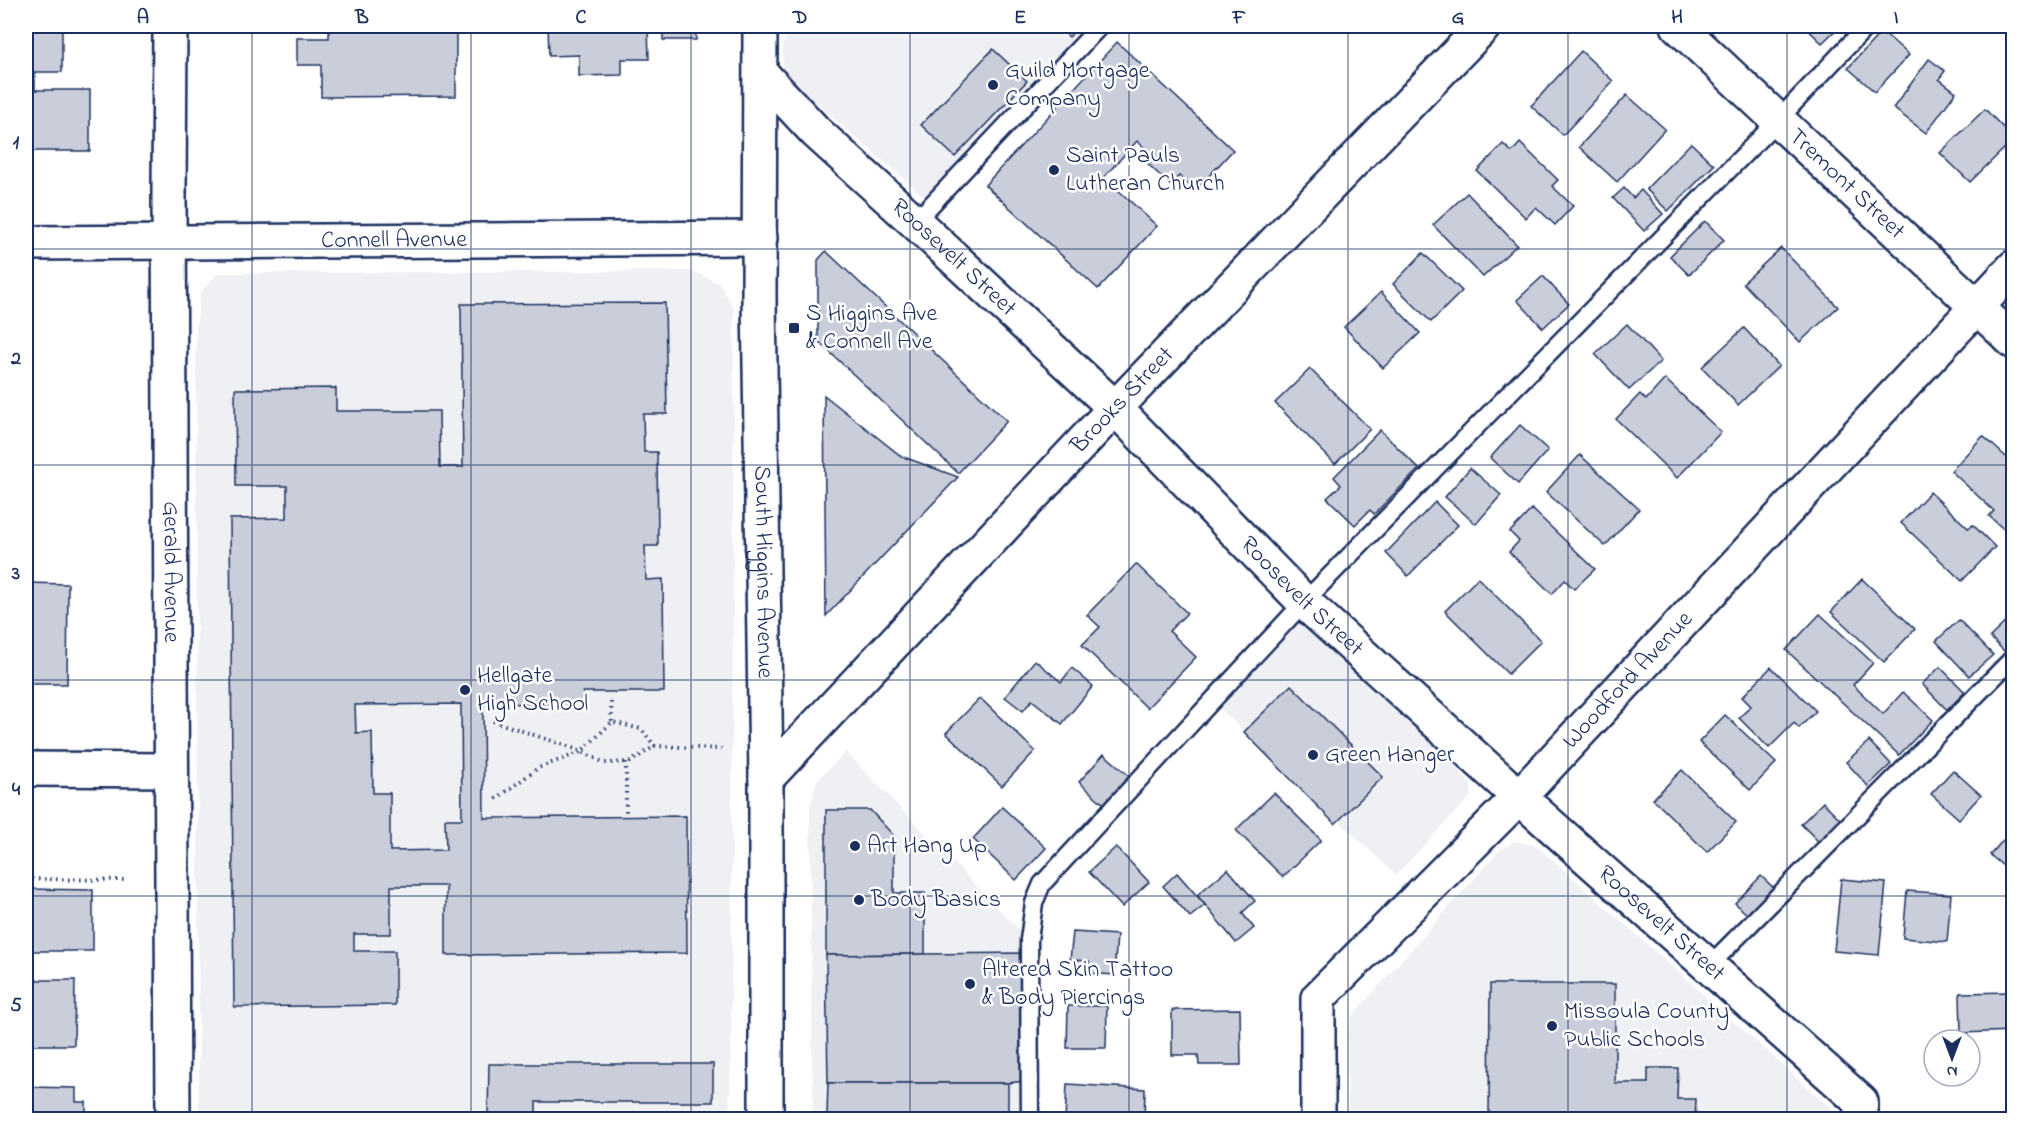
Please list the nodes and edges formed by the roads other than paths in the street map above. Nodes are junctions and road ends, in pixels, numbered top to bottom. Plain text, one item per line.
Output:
1 (170, 26) edge
2 (760, 26) edge
3 (1100, 26) edge
4 (1484, 26) edge
5 (1678, 26) edge
6 (1867, 26) edge
7 (761, 73) junction
8 (1778, 120) junction
9 (915, 222) junction
10 (760, 238) junction
11 (169, 241) junction
12 (26, 243) edge
13 (2013, 267) edge
14 (1975, 307) junction
15 (2013, 342) edge
16 (1115, 408) junction
17 (1304, 602) junction
18 (2013, 657) edge
19 (26, 769) edge
20 (171, 770) junction
21 (766, 779) junction
22 (1519, 797) junction
23 (1709, 966) junction
24 (1861, 1111) edge
25 (172, 1119) edge
26 (766, 1119) edge
27 (1030, 1119) edge
28 (1318, 1119) edge

1 - 11 main road, Gerald Avenue
2 - 7 main road, South Higgins Avenue
3 - 9 lane
4 - 16 main road, Brooks Street
5 - 8 main road, Tremont Street
6 - 8 lane
7 - 9 main road, Roosevelt Street
7 - 10 main road, South Higgins Avenue
8 - 14 main road, Tremont Street
8 - 17 lane
9 - 16 main road, Roosevelt Street
10 - 11 main road, Connell Avenue
10 - 21 main road, South Higgins Avenue
11 - 12 main road, Connell Avenue
11 - 20 main road, Gerald Avenue
13 - 14 main road, Woodford Avenue
14 - 15 main road, Tremont Street
14 - 22 main road, Woodford Avenue
16 - 17 main road, Roosevelt Street
16 - 21 main road, Brooks Street
17 - 22 main road, Roosevelt Street
17 - 27 lane
18 - 23 lane
19 - 20 main road
20 - 25 main road, Gerald Avenue
21 - 26 main road, South Higgins Avenue
22 - 23 main road, Roosevelt Street
22 - 28 main road, Woodford Avenue
23 - 24 main road, Roosevelt Street

